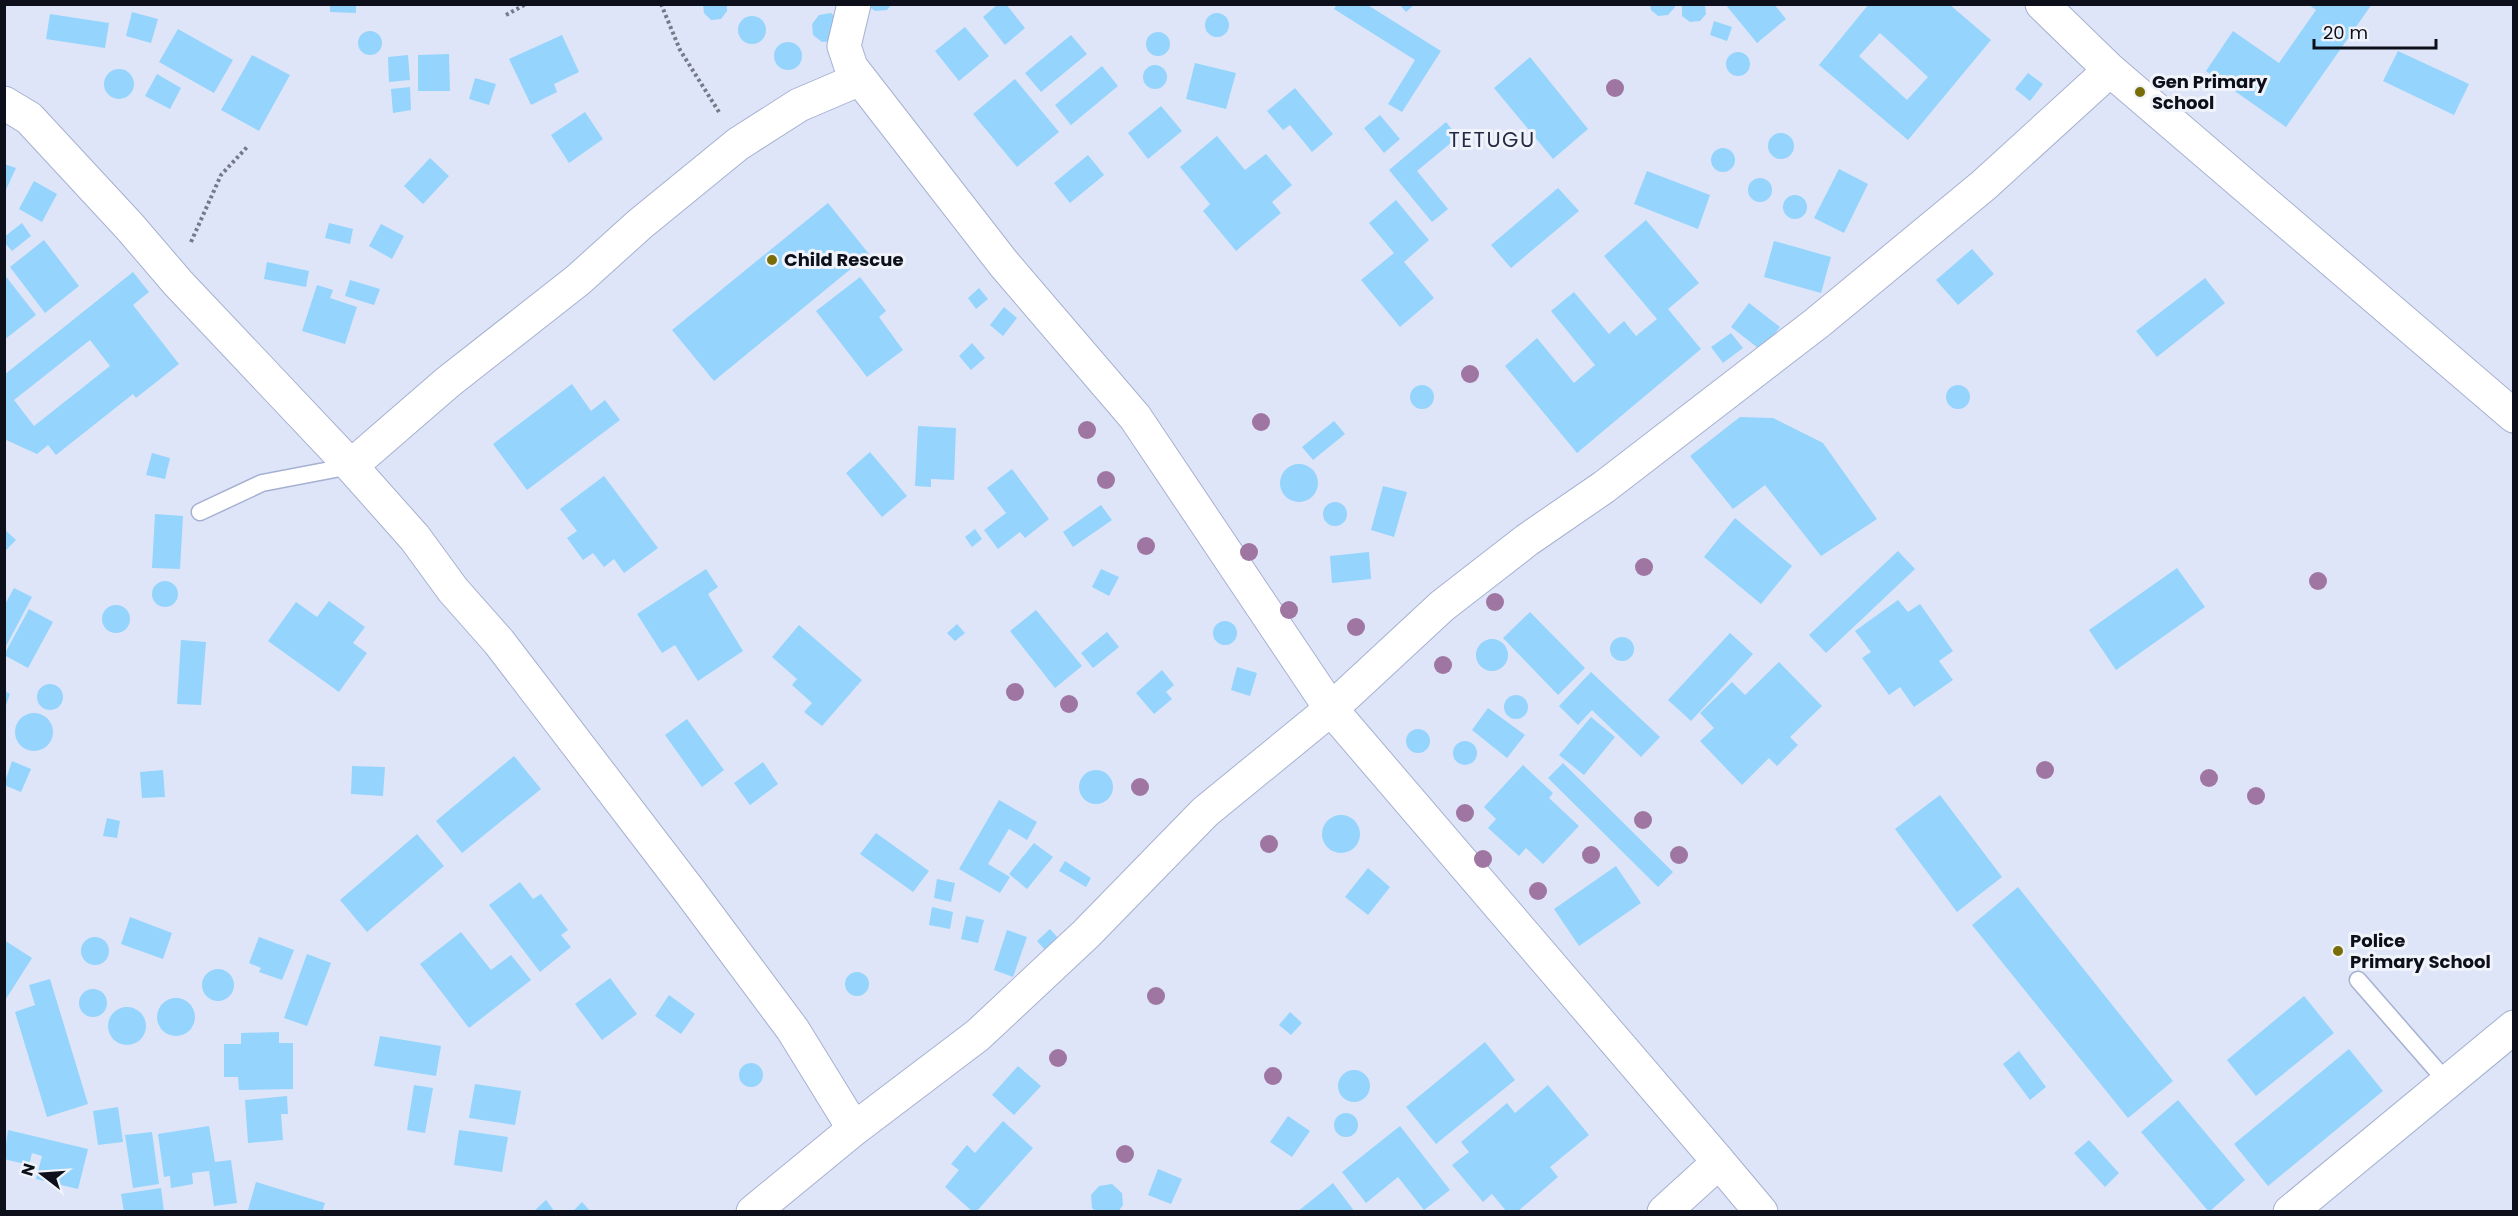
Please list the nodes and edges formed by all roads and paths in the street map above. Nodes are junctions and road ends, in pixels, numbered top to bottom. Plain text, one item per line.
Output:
1 (526, 4) edge
2 (661, 4) edge
3 (854, 4) edge
4 (2042, 4) edge
5 (506, 15) dead end
6 (2075, 20) edge
7 (2110, 70) junction
8 (860, 79) junction
9 (4, 103) edge
10 (738, 144) junction
11 (248, 146) dead end
12 (178, 283) junction
13 (2514, 416) edge
14 (351, 466) junction
15 (200, 512) dead end
16 (1331, 709) junction
17 (2358, 980) dead end
18 (2514, 1027) edge
19 (2447, 1082) junction
20 (854, 1128) junction
21 (1719, 1162) junction
22 (753, 1212) edge
23 (1664, 1212) edge
24 (1761, 1212) edge
25 (2290, 1212) edge

1 - 5 path
2 - 10 path
3 - 8 street
4 - 6 street
6 - 7 street
7 - 13 street
7 - 16 street
8 - 10 street
8 - 16 street
9 - 12 street
10 - 14 street
11 - 12 path
12 - 14 street
14 - 15 lane
14 - 20 street
16 - 20 street
16 - 21 street
17 - 19 lane
18 - 19 street
19 - 25 street
20 - 22 street
21 - 23 street
21 - 24 street

